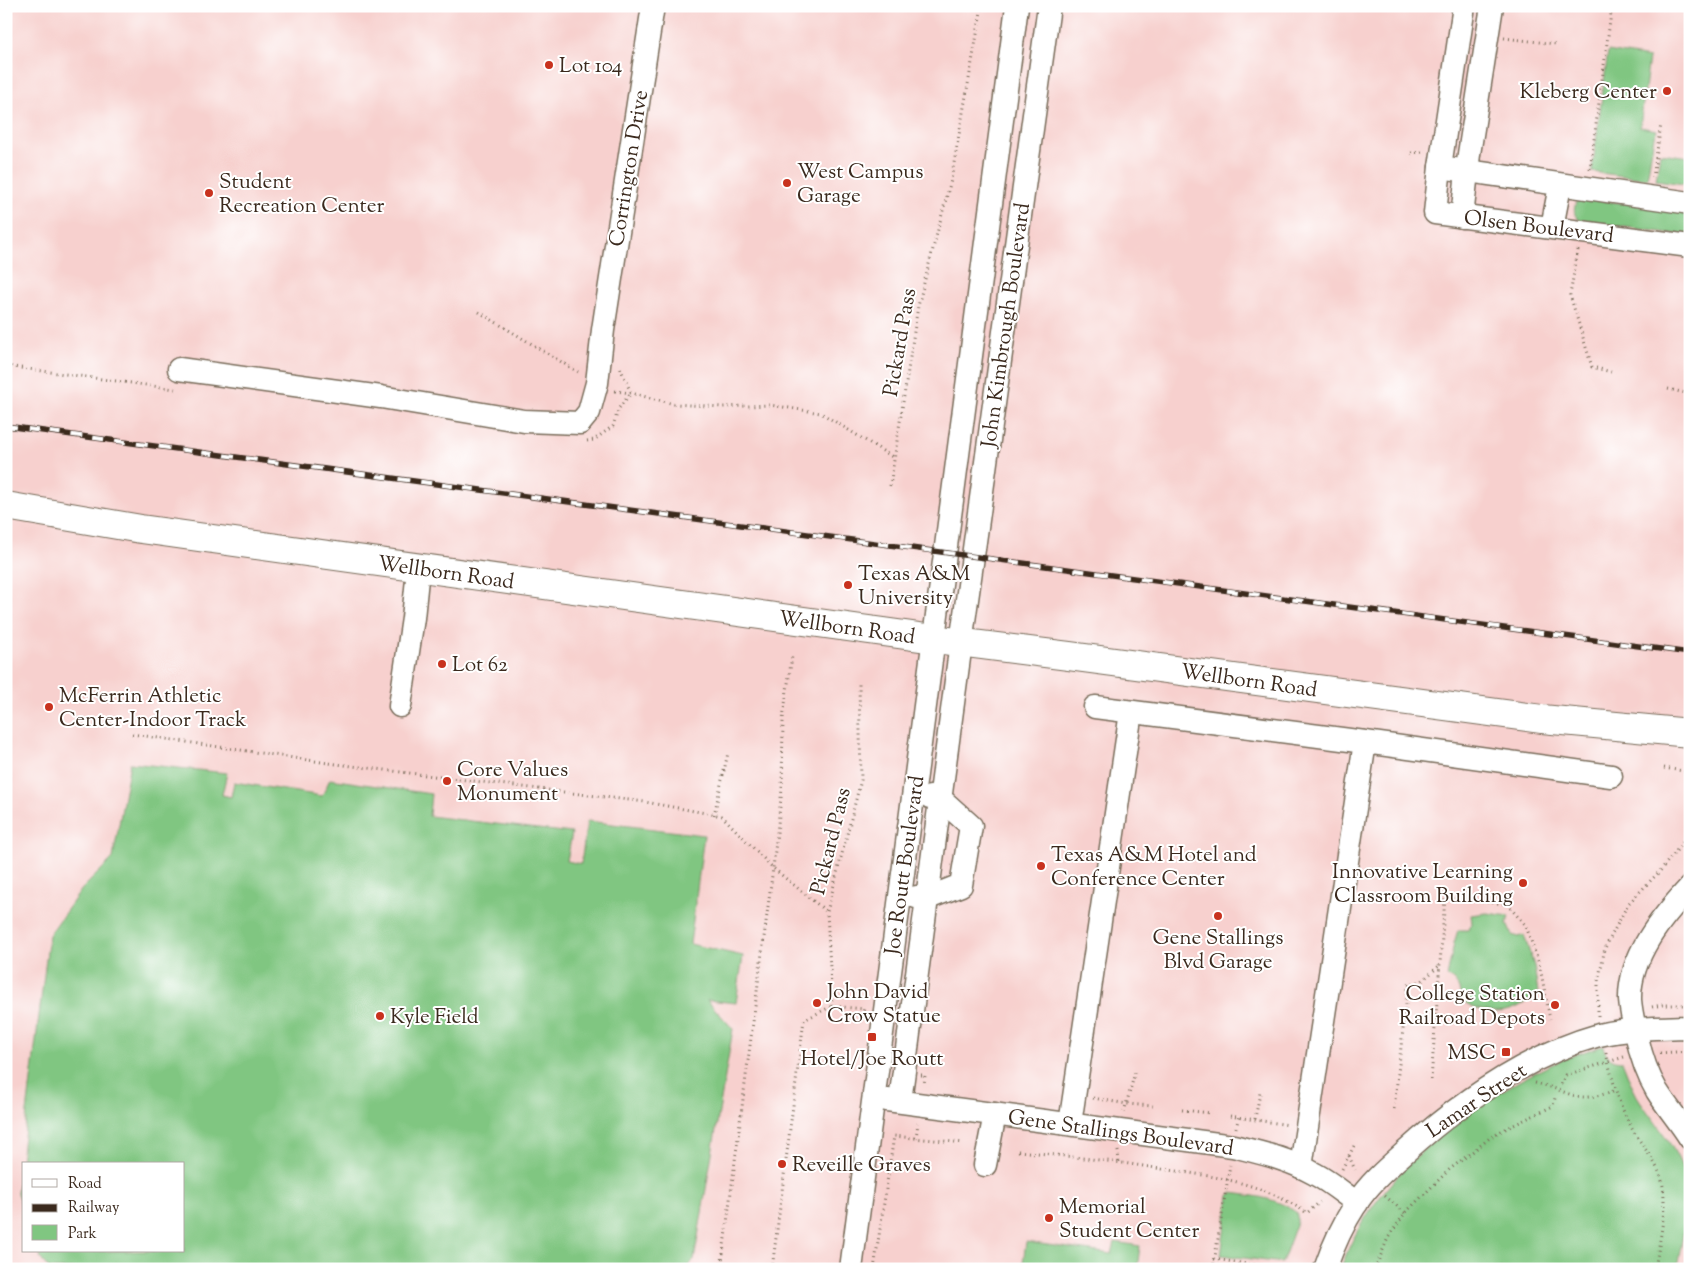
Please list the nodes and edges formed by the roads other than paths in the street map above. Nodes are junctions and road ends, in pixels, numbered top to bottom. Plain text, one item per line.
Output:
1 (652, 6) edge
2 (1017, 6) edge
3 (1049, 6) edge
4 (1464, 6) edge
5 (1492, 6) edge
6 (1011, 51) junction
7 (1031, 134) junction
8 (1441, 159) junction
9 (1467, 171) junction
10 (1560, 186) junction
11 (993, 187) junction
12 (1024, 192) junction
13 (1690, 203) edge
14 (1462, 217) junction
15 (1552, 227) junction
16 (1690, 246) edge
17 (179, 369) dead end
18 (6, 506) edge
19 (418, 569) junction
20 (934, 639) junction
21 (961, 643) junction
22 (400, 706) dead end
23 (1095, 708) dead end
24 (1131, 712) junction
25 (1687, 733) edge
26 (1365, 742) junction
27 (1611, 776) dead end
28 (914, 794) junction
29 (941, 799) junction
30 (1690, 887) edge
31 (900, 896) junction
32 (928, 898) junction
33 (1690, 1027) edge
34 (1635, 1030) junction
35 (873, 1098) junction
36 (900, 1102) junction
37 (995, 1114) junction
38 (1070, 1124) junction
39 (1690, 1138) edge
40 (984, 1165) dead end
41 (1301, 1167) junction
42 (1357, 1203) junction
43 (851, 1269) edge
44 (1325, 1269) edge

1 - 17 street, Corrington Drive
2 - 6 street, John Kimbrough Boulevard
3 - 7 street, John Kimbrough Boulevard
4 - 8 street, Olsen Boulevard
5 - 9 street
6 - 7 street
6 - 11 street, John Kimbrough Boulevard
7 - 12 street, John Kimbrough Boulevard
8 - 9 street, Olsen Boulevard
8 - 14 street, Olsen Boulevard
9 - 10 street, Olsen Boulevard
9 - 14 street
10 - 13 street, Olsen Boulevard
10 - 15 street
11 - 12 street
11 - 20 street, John Kimbrough Boulevard
12 - 21 street, John Kimbrough Boulevard
14 - 15 street, Olsen Boulevard
15 - 16 street, Olsen Boulevard
18 - 19 main road, Wellborn Road
19 - 20 main road, Wellborn Road
19 - 22 street
20 - 21 main road, Wellborn Road
20 - 28 street, Joe Routt Boulevard
21 - 25 main road, Wellborn Road
21 - 29 street, Joe Routt Boulevard
23 - 24 street
24 - 26 street
24 - 38 street
26 - 27 street
26 - 41 street
28 - 29 street
28 - 31 street, Joe Routt Boulevard
29 - 32 street, Joe Routt Boulevard
29 - 32 street
30 - 34 street
31 - 32 street
31 - 35 street, Joe Routt Boulevard
32 - 36 street, Joe Routt Boulevard
33 - 34 street, Lamar Street
34 - 39 street
34 - 42 street, Lamar Street
35 - 36 street, Gene Stallings Boulevard
35 - 43 street, Joe Routt Boulevard
36 - 37 street, Gene Stallings Boulevard
37 - 38 street, Gene Stallings Boulevard
37 - 40 street
38 - 41 street, Gene Stallings Boulevard
41 - 42 street, Gene Stallings Boulevard
42 - 44 street, Lamar Street

